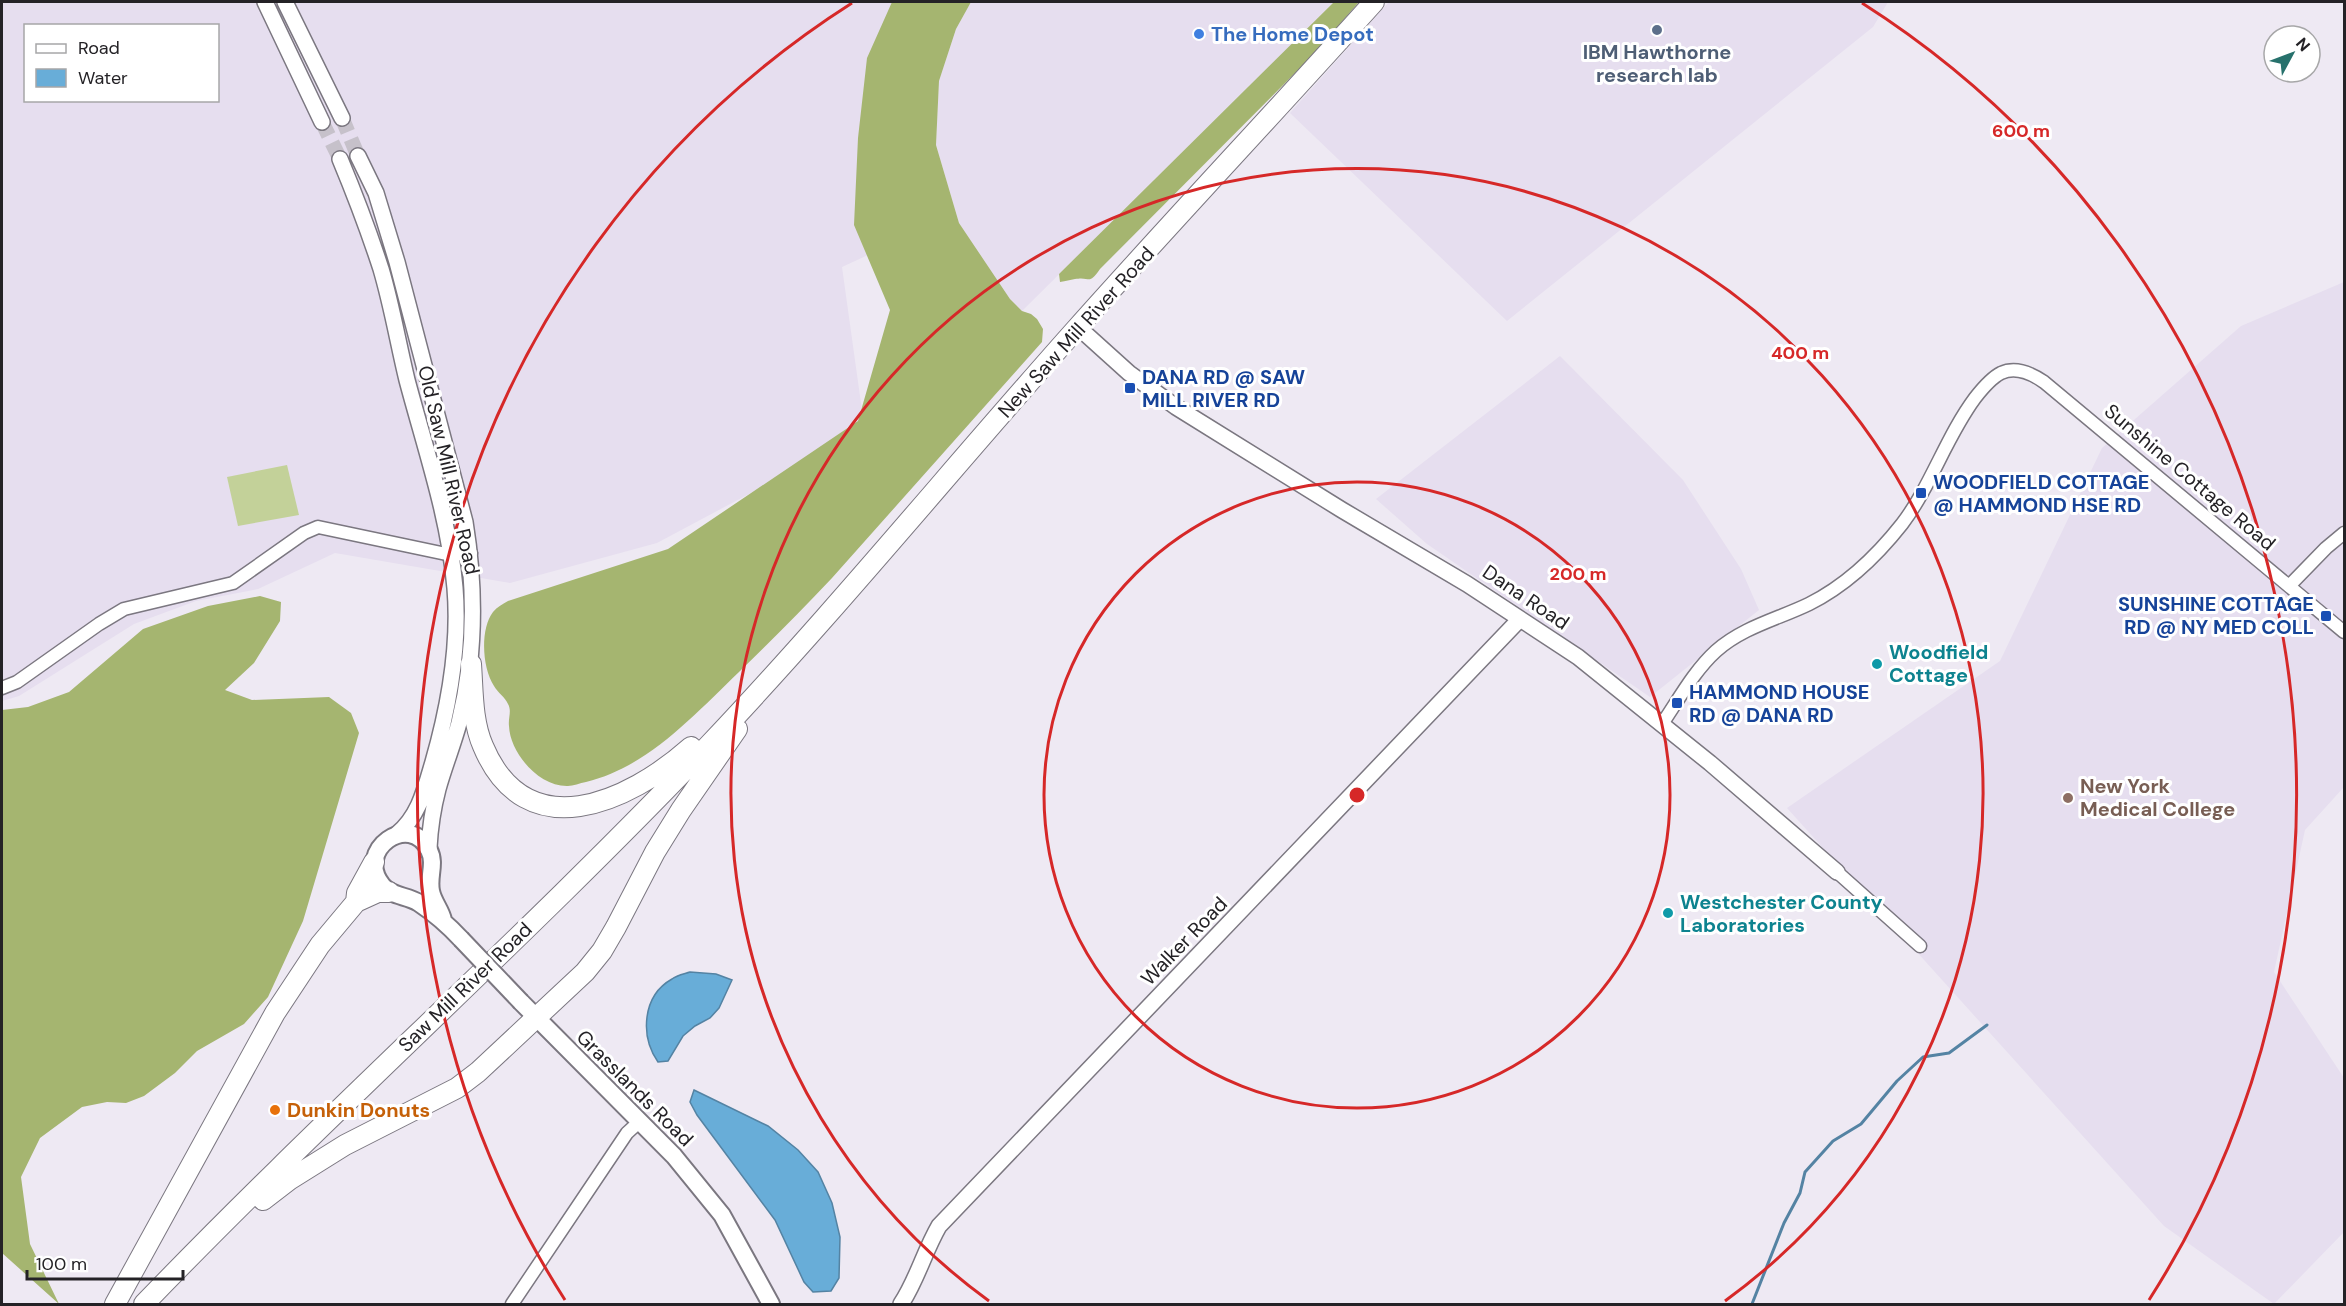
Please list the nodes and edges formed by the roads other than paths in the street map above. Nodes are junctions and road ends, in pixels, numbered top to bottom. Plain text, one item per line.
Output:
1 (265, 2) edge
2 (285, 2) edge
3 (1374, 2) edge
4 (342, 118) tunnel mouth
5 (322, 122) tunnel mouth
6 (358, 156) tunnel mouth
7 (340, 159) tunnel mouth
8 (1078, 327) junction
9 (2344, 533) edge
10 (471, 553) junction
11 (451, 555) junction
12 (2290, 585) junction
13 (1519, 620) junction
14 (2344, 632) edge
15 (471, 664) junction
16 (782, 666) junction
17 (2, 688) edge
18 (1662, 724) junction
19 (397, 834) junction
20 (429, 848) junction
21 (374, 862) junction
22 (1838, 872) joint
23 (430, 877) junction
24 (397, 895) junction
25 (356, 902) junction
26 (443, 920) junction
27 (1920, 946) dead end
28 (536, 1018) junction
29 (639, 1122) junction
30 (183, 1265) junction
31 (136, 1266) junction
32 (147, 1302) edge
33 (116, 1305) edge
34 (512, 1305) edge
35 (771, 1305) edge
36 (901, 1305) edge

1 - 5 street
2 - 4 street
3 - 8 main road, New Saw Mill River Road
6 - 10 street, Old Saw Mill River Road
7 - 11 street, Old Saw Mill River Road
8 - 13 street, Dana Road
8 - 16 main road, New Saw Mill River Road
9 - 12 street
10 - 11 street
10 - 15 street, Old Saw Mill River Road
11 - 17 street
11 - 19 street, Old Saw Mill River Road
12 - 14 street, Sunshine Cottage Road
12 - 18 street, Sunshine Cottage Road
13 - 18 street, Dana Road
13 - 36 street, Walker Road
15 - 16 main road
15 - 20 street, Old Saw Mill River Road
16 - 28 main road
16 - 30 main road, Saw Mill River Road
18 - 22 street, Dana Road
19 - 20 main road
19 - 21 main road, Old Saw Mill River Road
20 - 23 main road, Old Saw Mill River Road
21 - 24 main road
21 - 25 main road
22 - 27 street, Dana Road
23 - 24 main road
23 - 26 main road, Old Saw Mill River Road
24 - 25 main road
24 - 26 main road
25 - 31 main road
26 - 28 main road, Grasslands Road, bridge
28 - 29 main road, Grasslands Road
28 - 30 main road
29 - 34 street
29 - 35 main road, Grasslands Road
30 - 32 main road, Saw Mill River Road
31 - 32 main road
31 - 33 main road

